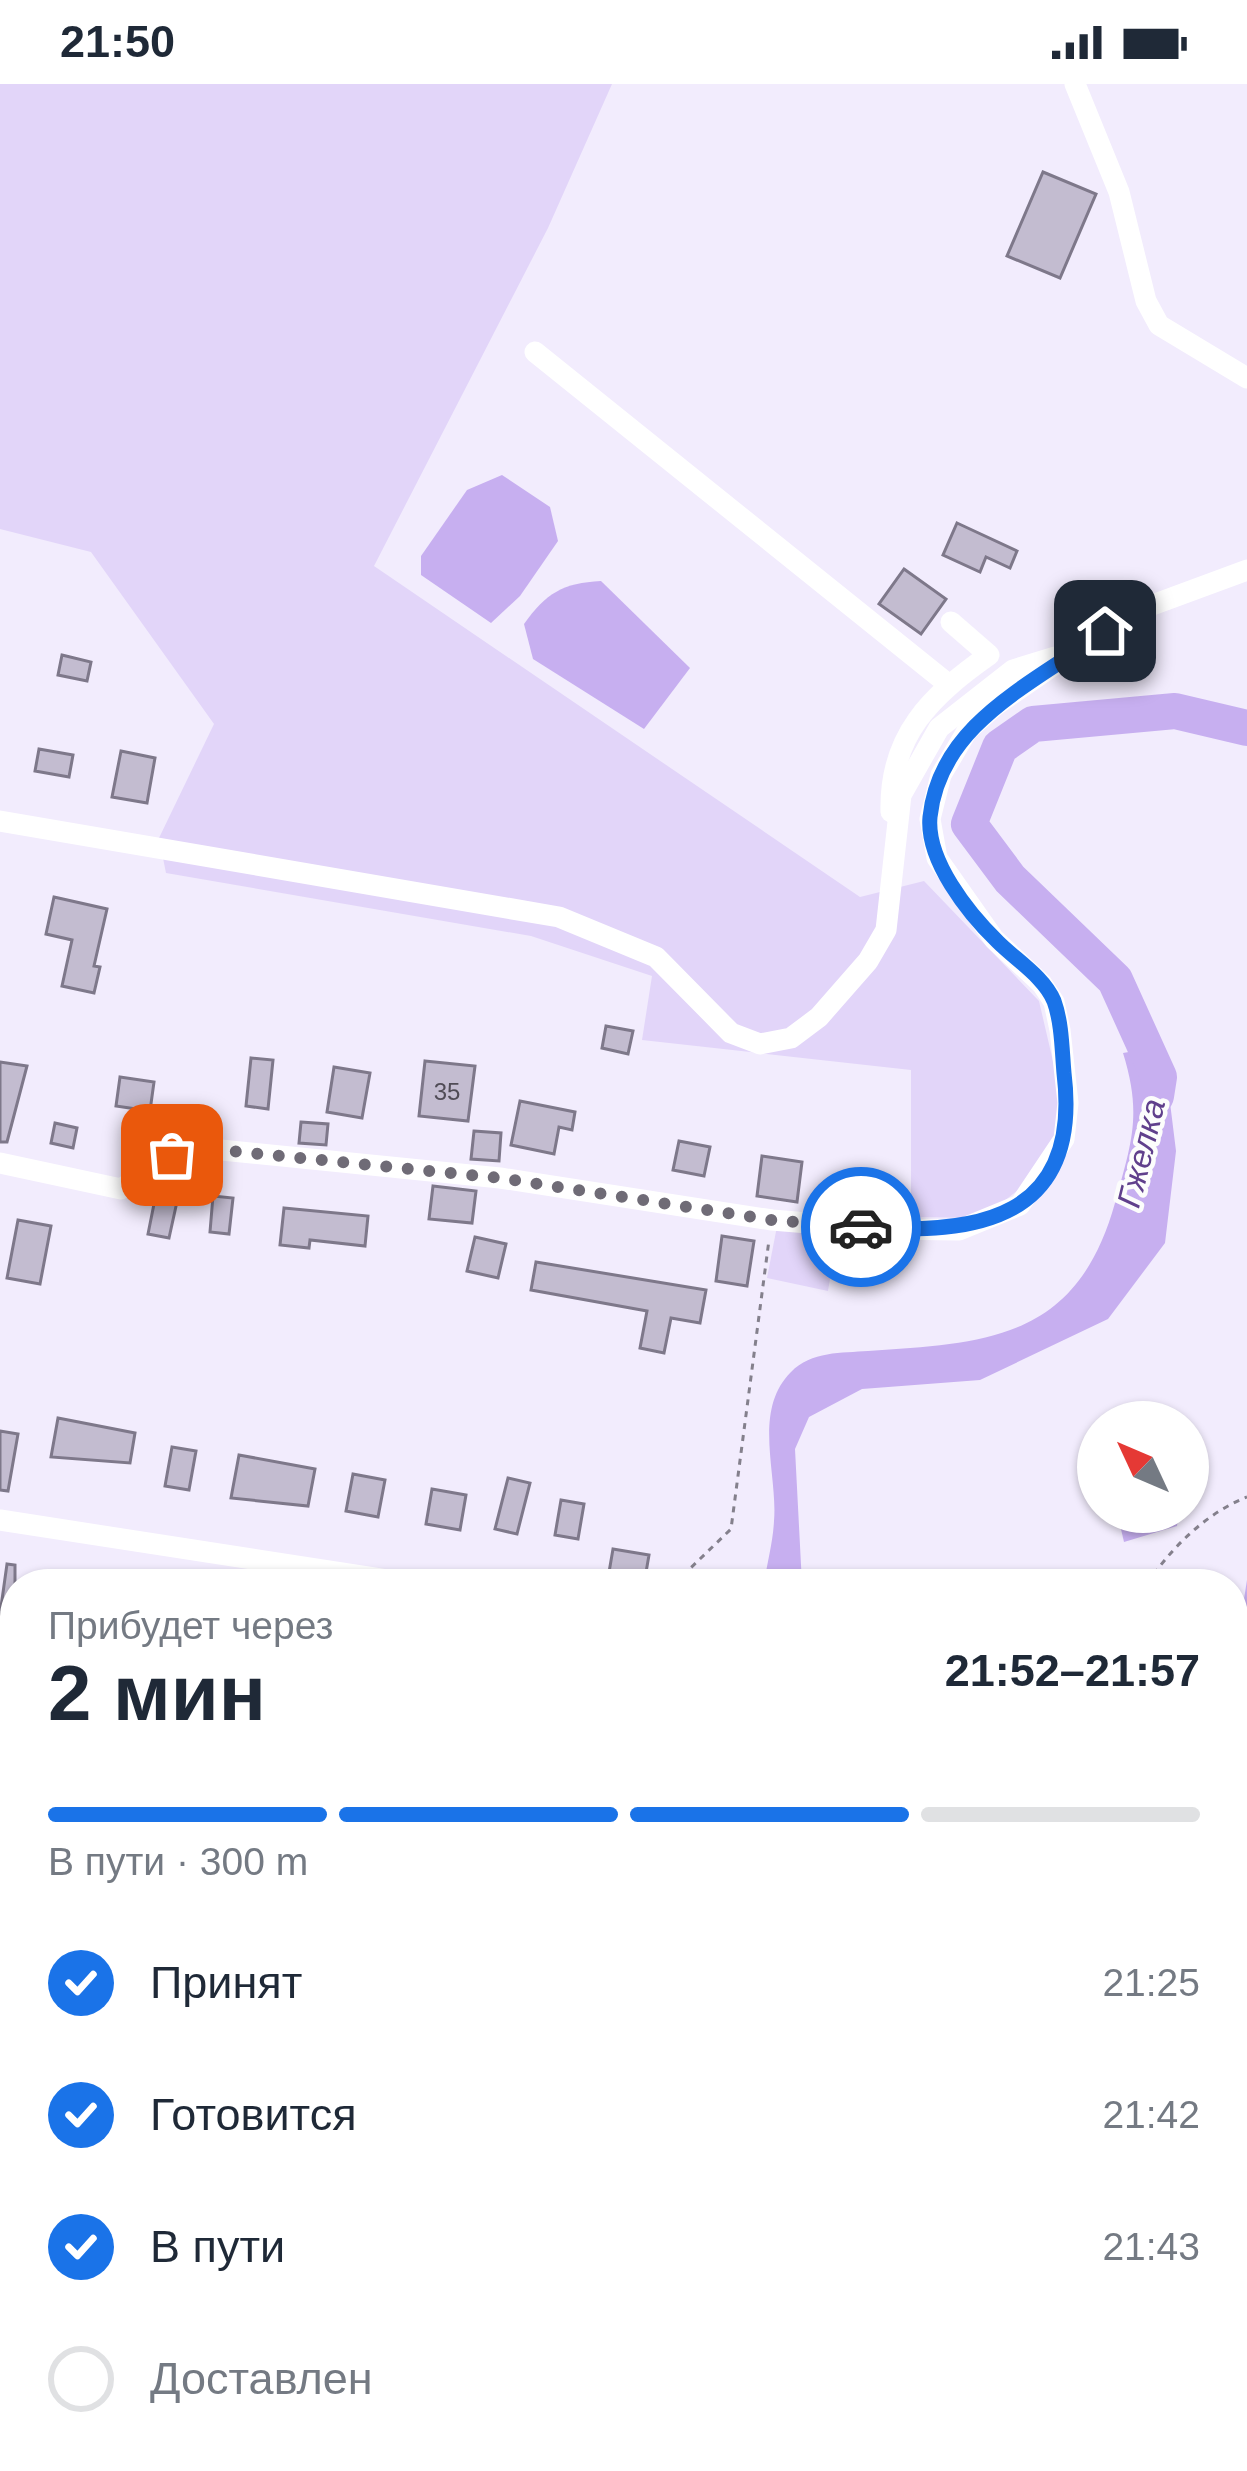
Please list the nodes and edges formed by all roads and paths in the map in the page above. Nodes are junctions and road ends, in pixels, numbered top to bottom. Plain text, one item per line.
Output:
1 (1075, 84) edge
2 (535, 352) dead end
3 (1247, 378) edge
4 (1247, 570) edge
5 (951, 622) dead end
6 (1082, 648) junction
7 (948, 684) junction
8 (0, 821) edge
9 (892, 872) junction
10 (0, 1163) edge
11 (772, 1220) junction
12 (1247, 1498) edge
13 (0, 1520) edge
14 (316, 1569) edge
15 (690, 1569) edge
16 (1157, 1569) edge

1 - 3 street
2 - 7 street
4 - 6 street
5 - 7 street
6 - 9 street
6 - 11 street
7 - 9 street
8 - 9 street
10 - 11 street
11 - 15 path
12 - 16 path
13 - 14 street

